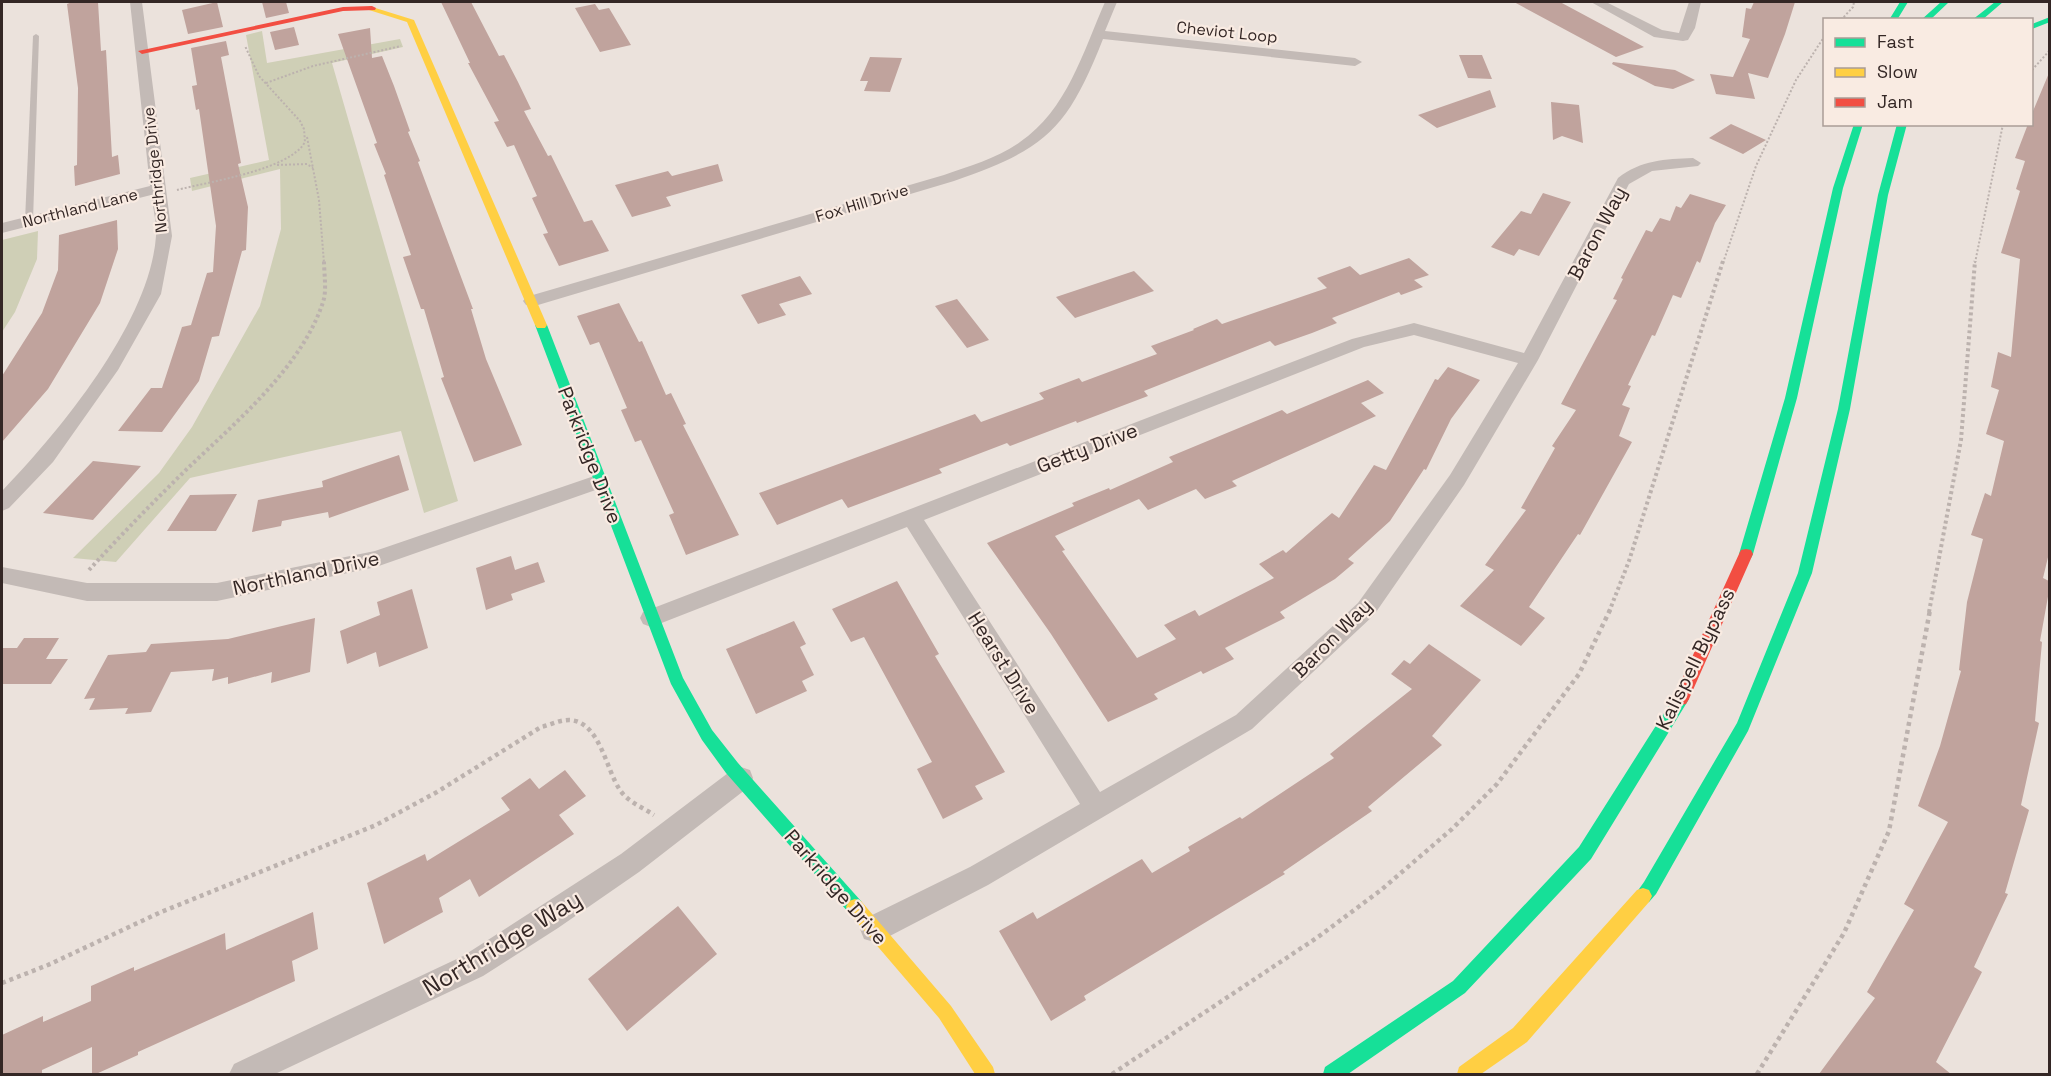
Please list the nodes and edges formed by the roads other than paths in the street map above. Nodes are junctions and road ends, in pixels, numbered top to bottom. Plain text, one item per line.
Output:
1 (136, 2) edge
2 (1110, 2) edge
3 (1597, 2) edge
4 (1695, 2) edge
5 (1904, 2) edge
6 (1945, 2) edge
7 (1999, 2) edge
8 (1894, 18) edge
9 (1927, 18) edge
10 (1979, 18) edge
11 (2049, 19) edge
12 (2033, 26) edge
13 (1096, 34) junction
14 (36, 36) dead end
15 (142, 51) junction
16 (1354, 62) dead end
17 (1858, 126) edge
18 (1901, 126) edge
19 (1693, 163) dead end
20 (159, 192) junction
21 (29, 221) junction
22 (2, 228) edge
23 (532, 301) junction
24 (1529, 360) junction
25 (600, 481) junction
26 (2, 503) edge
27 (911, 517) junction
28 (2, 575) edge
29 (651, 618) junction
30 (741, 778) junction
31 (1097, 809) junction
32 (874, 929) junction
33 (244, 1074) edge
34 (986, 1074) edge
35 (1332, 1074) edge
36 (1466, 1074) edge

1 - 15 street, Northridge Drive
2 - 13 street, Fox Hill Drive
3 - 4 street
5 - 8 main road
6 - 9 main road
7 - 10 main road
11 - 12 main road
13 - 16 street, Cheviot Loop
13 - 23 street, Fox Hill Drive
14 - 21 lane
15 - 20 street, Northridge Drive
15 - 23 main road, Parkridge Drive
17 - 35 main road, Kalispell Bypass
18 - 36 main road
19 - 24 street, Baron Way
20 - 21 street, Northland Lane
20 - 26 street, Northridge Drive
21 - 22 street, Northland Lane
23 - 25 main road, Parkridge Drive
24 - 27 street, Getty Drive
24 - 31 street, Baron Way
25 - 28 street, Northland Drive
25 - 29 main road, Parkridge Drive
27 - 29 street, Getty Drive
27 - 31 street, Hearst Drive
29 - 30 main road, Parkridge Drive
30 - 32 main road, Parkridge Drive
30 - 33 street, Northridge Way
31 - 32 street, Baron Way
32 - 34 main road, Parkridge Drive

